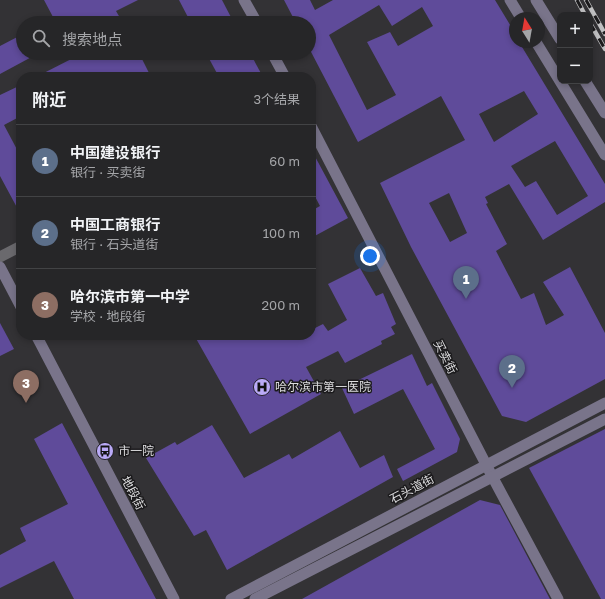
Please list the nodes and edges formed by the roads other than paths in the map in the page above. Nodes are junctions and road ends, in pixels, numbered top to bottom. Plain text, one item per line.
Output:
1 (244, 0) edge
2 (510, 0) edge
3 (536, 0) edge
4 (517, 12) edge
5 (253, 16) edge
6 (557, 35) edge
7 (540, 48) edge
8 (276, 60) edge
9 (282, 72) edge
10 (587, 84) edge
11 (605, 113) edge
12 (316, 136) edge
13 (605, 155) edge
14 (16, 249) edge
15 (0, 257) edge
16 (0, 267) edge
17 (16, 297) edge
18 (39, 340) edge
19 (605, 402) edge
20 (605, 419) edge
21 (486, 465) junction
22 (492, 476) junction
23 (174, 599) edge
24 (231, 599) edge
25 (255, 599) edge
26 (558, 599) edge

1 - 5 main road
2 - 4 main road
3 - 6 main road
7 - 13 main road
8 - 9 main road
10 - 11 main road
12 - 21 main road, 买卖街
14 - 15 street
16 - 17 main road
18 - 23 main road, 地段街
19 - 21 main road, 石头道街
20 - 22 main road, 石头道街
21 - 22 main road, 买卖街
21 - 24 main road, 石头道街
22 - 25 main road, 石头道街
22 - 26 main road, 买卖街

